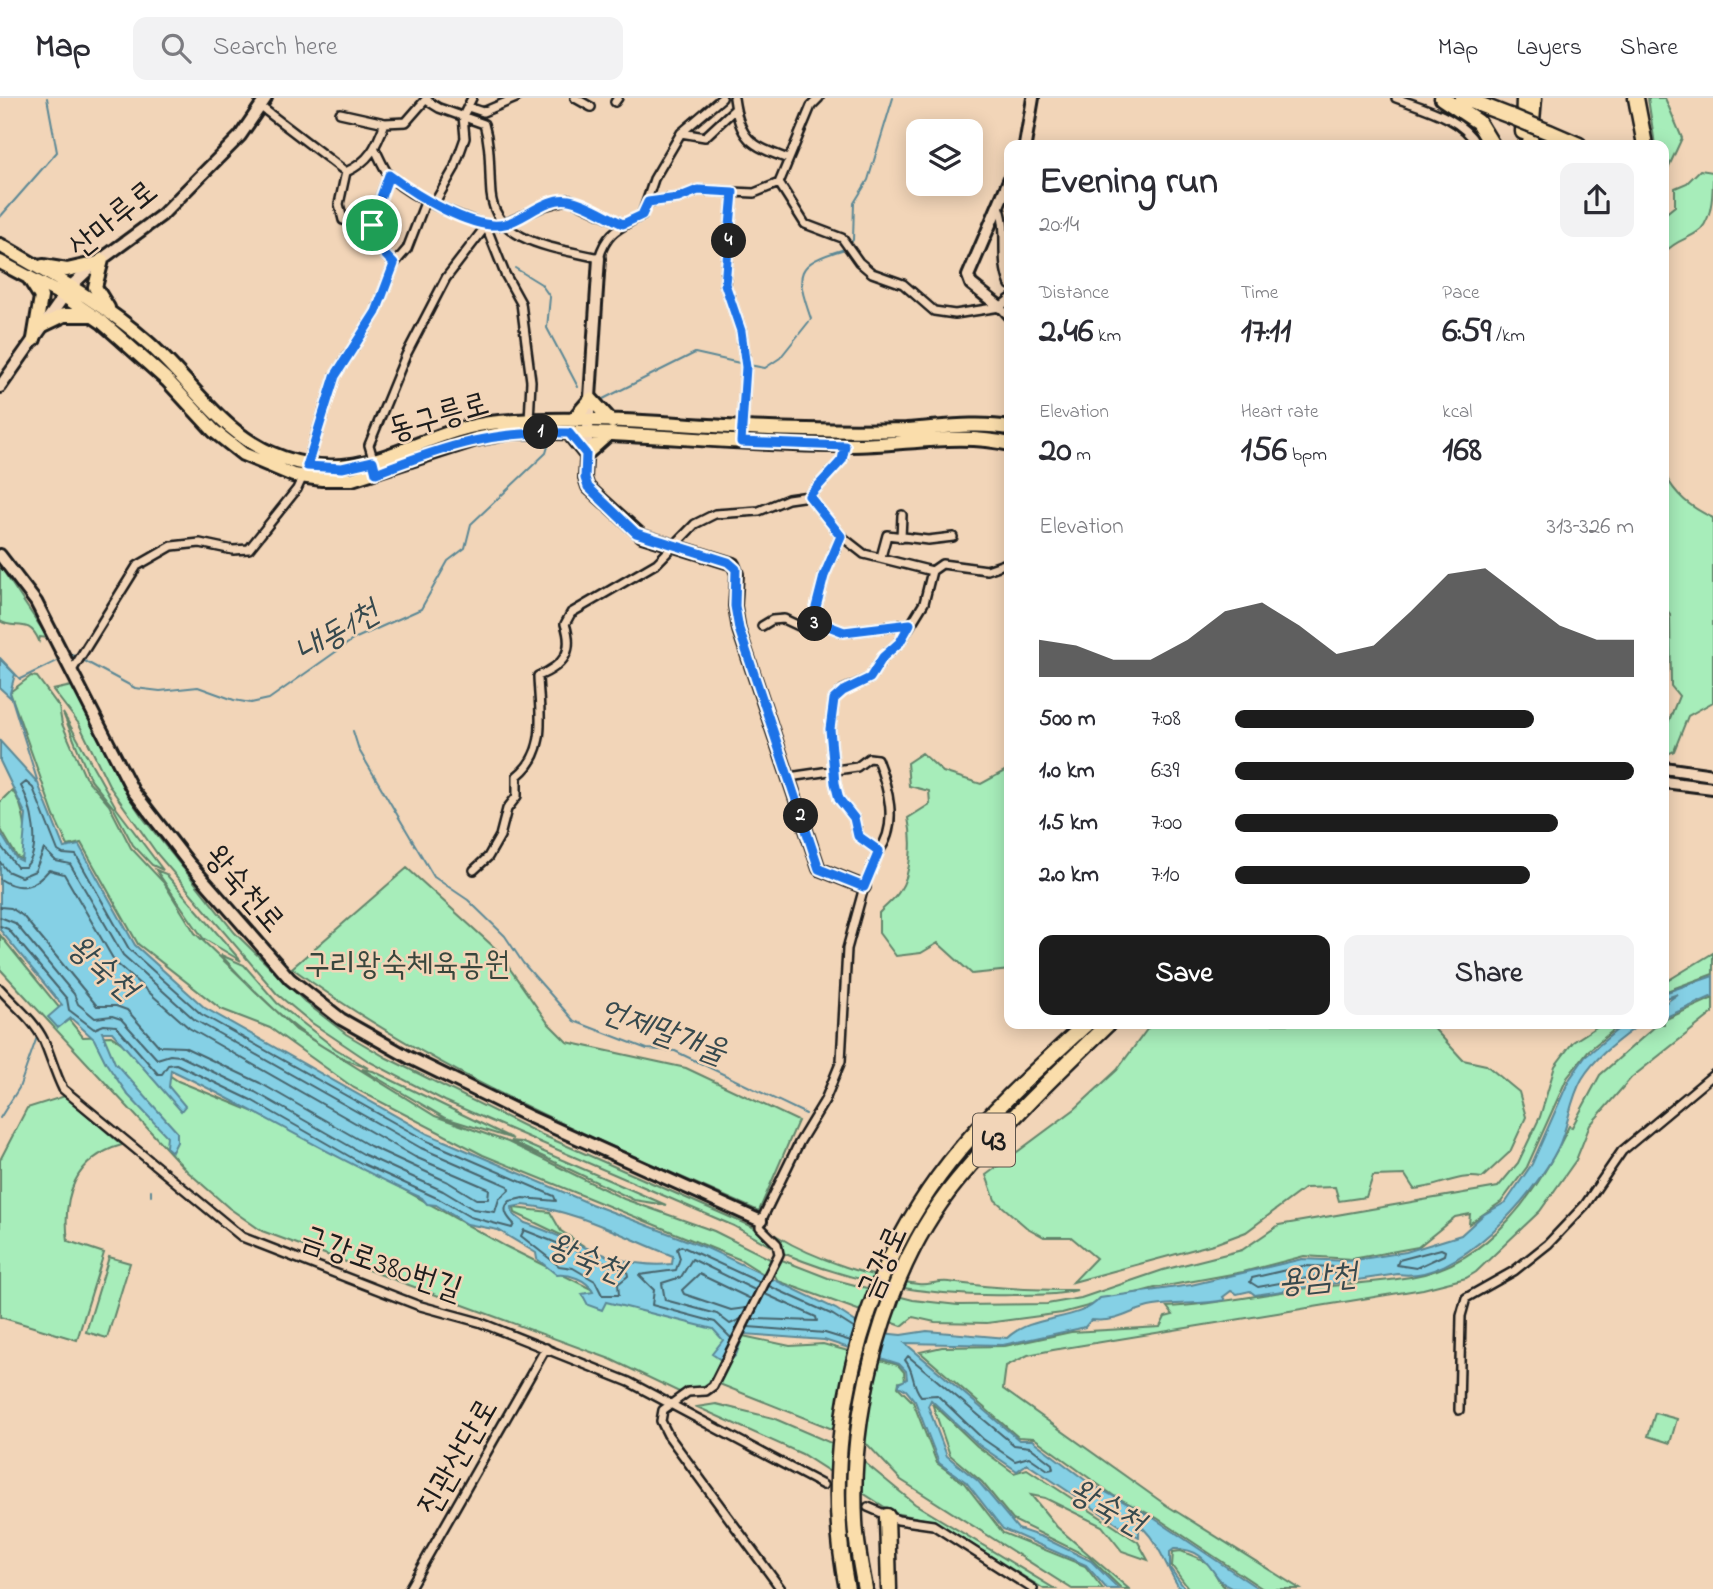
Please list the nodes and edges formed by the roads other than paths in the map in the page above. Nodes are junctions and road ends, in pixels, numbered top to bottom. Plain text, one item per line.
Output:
1 (472, 98) edge
2 (516, 98) edge
3 (575, 98) edge
4 (722, 98) edge
5 (734, 98) edge
6 (819, 98) edge
7 (1033, 98) edge
8 (1396, 98) edge
9 (1443, 98) edge
10 (1463, 98) edge
11 (1524, 98) edge
12 (1534, 98) edge
13 (1540, 98) edge
14 (1636, 98) edge
15 (1643, 98) edge
16 (426, 99) edge
17 (263, 103) edge
18 (468, 107) junction
19 (592, 107) dead end
20 (735, 108) junction
21 (340, 113) dead end
22 (463, 116) junction
23 (385, 123) junction
24 (681, 133) junction
25 (1027, 140) edge
26 (1472, 140) edge
27 (1489, 140) edge
28 (1521, 140) edge
29 (1530, 140) edge
30 (1537, 140) edge
31 (1567, 140) edge
32 (1645, 140) edge
33 (1646, 140) edge
34 (375, 149) junction
35 (788, 159) junction
36 (346, 172) junction
37 (389, 175) junction
38 (779, 183) junction
39 (1004, 190) edge
40 (733, 192) junction
41 (430, 202) junction
42 (648, 202) junction
43 (998, 203) junction
44 (623, 224) junction
45 (372, 225) junction
46 (502, 225) junction
47 (486, 226) junction
48 (1004, 243) edge
49 (1004, 243) edge
50 (0, 246) edge
51 (600, 258) junction
52 (100, 261) junction
53 (0, 262) edge
54 (31, 263) junction
55 (394, 264) junction
56 (1004, 271) edge
57 (29, 277) junction
58 (67, 291) junction
59 (1004, 304) edge
60 (1000, 307) junction
61 (110, 311) junction
62 (1004, 311) edge
63 (93, 316) junction
64 (43, 325) junction
65 (34, 339) junction
66 (0, 387) edge
67 (591, 399) junction
68 (529, 422) junction
69 (612, 422) junction
70 (570, 427) junction
71 (588, 428) junction
72 (1004, 428) edge
73 (607, 435) junction
74 (741, 435) junction
75 (1004, 443) edge
76 (845, 446) junction
77 (586, 454) junction
78 (375, 467) junction
79 (305, 472) junction
80 (809, 496) junction
81 (902, 515) dead end
82 (841, 536) junction
83 (953, 537) dead end
84 (901, 538) junction
85 (674, 545) junction
86 (0, 555) edge
87 (881, 557) junction
88 (1004, 564) edge
89 (932, 571) junction
90 (812, 623) junction
91 (910, 624) junction
92 (762, 626) dead end
93 (74, 667) junction
94 (1669, 769) edge
95 (834, 771) junction
96 (1713, 775) edge
97 (789, 777) junction
98 (1669, 783) edge
99 (1713, 788) edge
100 (879, 851) junction
101 (474, 870) dead end
102 (864, 887) junction
103 (0, 989) edge
104 (1081, 1029) edge
105 (1103, 1029) edge
106 (1713, 1075) edge
107 (761, 1221) junction
108 (546, 1348) junction
109 (671, 1406) junction
110 (1459, 1410) dead end
111 (823, 1485) dead end
112 (868, 1507) dead end
113 (887, 1516) junction
114 (409, 1589) edge
115 (781, 1589) edge
116 (847, 1589) edge
117 (865, 1589) edge
118 (889, 1589) edge
119 (1033, 1589) edge

1 - 18 street
2 - 18 street
3 - 19 street
4 - 24 street
5 - 20 street
6 - 35 street
7 - 25 street
8 - 26 street
9 - 27 highway
10 - 31 highway, bridge
11 - 28 highway
12 - 29 highway
13 - 30 highway
14 - 32 highway
15 - 33 highway
16 - 22 street
16 - 23 street
17 - 36 street
17 - 52 street, 산마루로
18 - 22 street
20 - 24 street
20 - 35 street
21 - 23 street
22 - 41 street
22 - 46 street
23 - 34 street
24 - 42 street
34 - 36 street
34 - 37 street
35 - 38 street
36 - 45 street
37 - 41 street
37 - 45 street
38 - 40 street
38 - 60 street
39 - 43 street
40 - 42 street
40 - 74 street
41 - 47 street
41 - 55 street
42 - 44 street
43 - 49 street
43 - 60 street
44 - 46 street
44 - 51 street
45 - 55 street
46 - 47 street
46 - 51 street
47 - 68 street
47 - 78 street
48 - 56 street
50 - 54 main road, 동구릉로
51 - 67 street
52 - 54 main road
52 - 58 street, 산마루로
52 - 61 main road
53 - 57 main road, 동구릉로
54 - 58 main road, 동구릉로
55 - 79 street
57 - 58 main road, 동구릉로
57 - 65 main road
58 - 61 main road, 동구릉로
58 - 63 main road, 동구릉로
58 - 64 street, 산마루로
59 - 60 street
60 - 62 street
61 - 79 main road, 동구릉로
63 - 64 main road
63 - 79 main road, 동구릉로
64 - 65 street, 산마루로
65 - 66 street, 산마루로
67 - 69 main road
67 - 70 main road
67 - 71 street
68 - 70 main road, 동구릉로
68 - 78 main road, 동구릉로
69 - 71 main road, 동구릉로
69 - 74 main road, 동구릉로
70 - 71 main road, 동구릉로
70 - 77 main road
70 - 78 main road, 동구릉로
71 - 73 main road, 동구릉로
71 - 77 street
72 - 74 main road, 동구릉로
73 - 74 main road, 동구릉로
73 - 77 main road
74 - 76 main road, 동구릉로
75 - 76 main road, 동구릉로
76 - 80 street
77 - 85 street
78 - 79 main road, 동구릉로
79 - 93 street
80 - 82 street
80 - 85 street
81 - 84 street
82 - 87 street
82 - 90 street
83 - 84 street
84 - 87 street
85 - 97 street
85 - 101 street
86 - 93 street, 왕숙천로
87 - 89 street
88 - 89 street
89 - 91 street
90 - 91 street
90 - 92 street
91 - 95 street
93 - 107 street, 왕숙천로
94 - 96 street
95 - 97 street
95 - 100 street
95 - 100 street
97 - 102 street
98 - 99 street
100 - 102 street
102 - 107 street
103 - 108 street, 금강로380번길
104 - 116 highway, 금강로 / 43
105 - 117 highway, 금강로 / 43
106 - 110 street
107 - 109 street
108 - 109 street, 금강로380번길
108 - 114 street, 진관산단로
109 - 111 street, 금강로380번길
109 - 115 street
112 - 113 street
113 - 118 highway
113 - 119 street

